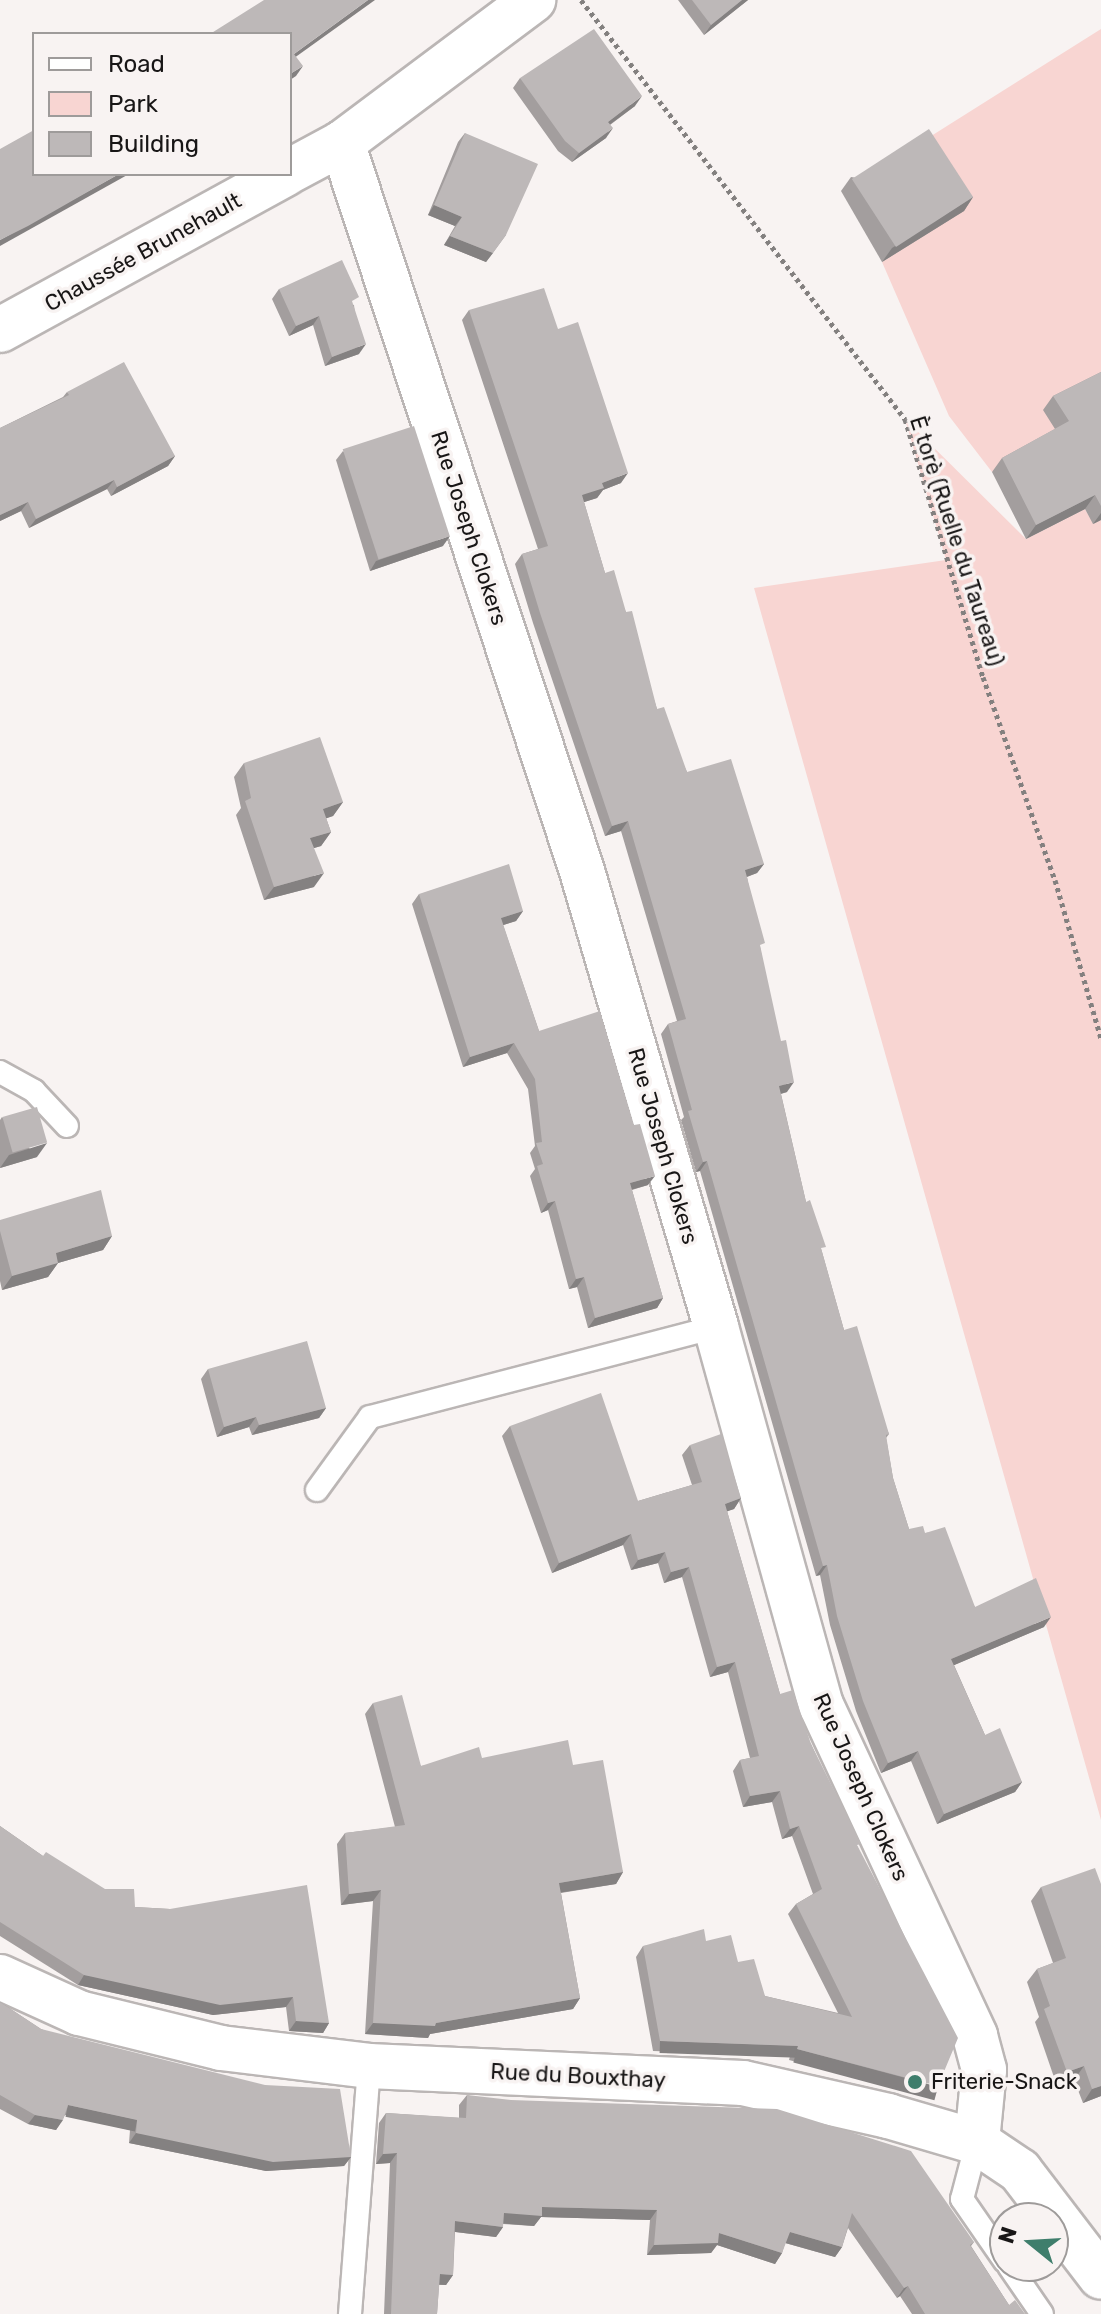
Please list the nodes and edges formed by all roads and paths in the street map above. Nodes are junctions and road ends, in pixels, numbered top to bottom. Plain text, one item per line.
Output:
1 (533, 0) edge
2 (581, 0) edge
3 (342, 143) junction
4 (292, 171) edge
5 (282, 176) edge
6 (0, 330) edge
7 (1101, 1038) edge
8 (0, 1072) edge
9 (67, 1126) dead end
10 (716, 1327) junction
11 (317, 1490) dead end
12 (0, 1977) edge
13 (369, 2066) junction
14 (977, 2142) junction
15 (989, 2238) edge
16 (1101, 2277) edge
17 (1020, 2282) edge
18 (350, 2314) edge
19 (1042, 2314) edge

1 - 3 street, Chaussée Brunehault
2 - 7 path, È torè (Ruelle du Taureau)
3 - 4 street, Chaussée Brunehault
3 - 10 street, Rue Joseph Clokers
5 - 6 street, Chaussée Brunehault
8 - 9 lane
10 - 11 lane
10 - 14 street, Rue Joseph Clokers
12 - 13 street, Rue du Bouxthay
13 - 14 street, Rue du Bouxthay
13 - 18 lane
14 - 15 lane
14 - 16 street, Rue du Bouxthay
17 - 19 lane

